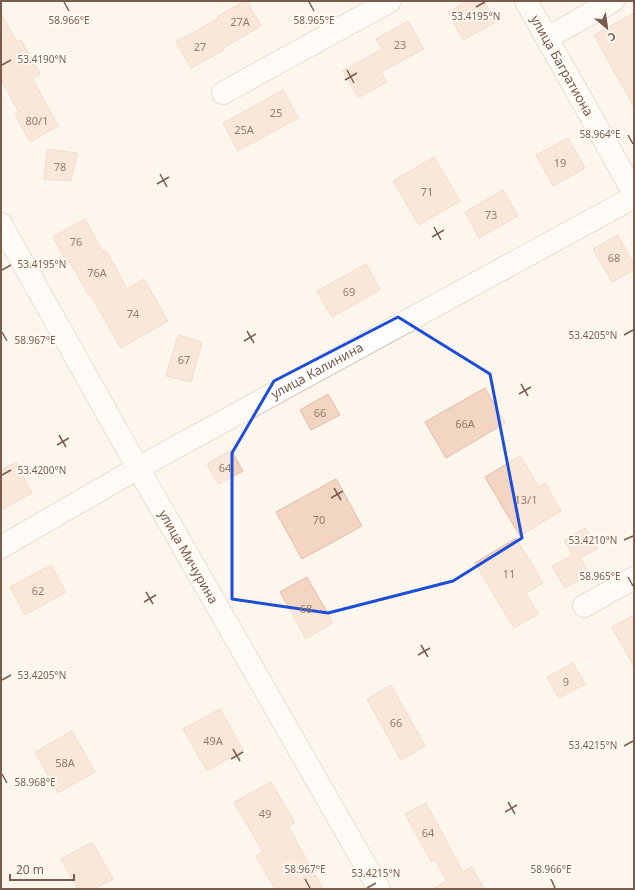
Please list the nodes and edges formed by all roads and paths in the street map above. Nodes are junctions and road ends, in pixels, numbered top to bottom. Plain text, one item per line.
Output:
1 (390, 1) edge
2 (526, 1) edge
3 (613, 1) edge
4 (547, 38) junction
5 (223, 93) dead end
6 (634, 193) edge
7 (634, 197) edge
8 (1, 224) edge
9 (138, 468) junction
10 (1, 547) edge
11 (634, 578) edge
12 (584, 606) dead end
13 (379, 889) edge

1 - 5 street
2 - 4 street, улица Багратиона
3 - 4 street
4 - 6 street, улица Багратиона
7 - 9 street, улица Калинина
8 - 9 street, улица Мичурина
9 - 10 street, улица Калинина
9 - 13 street, улица Мичурина
11 - 12 street

